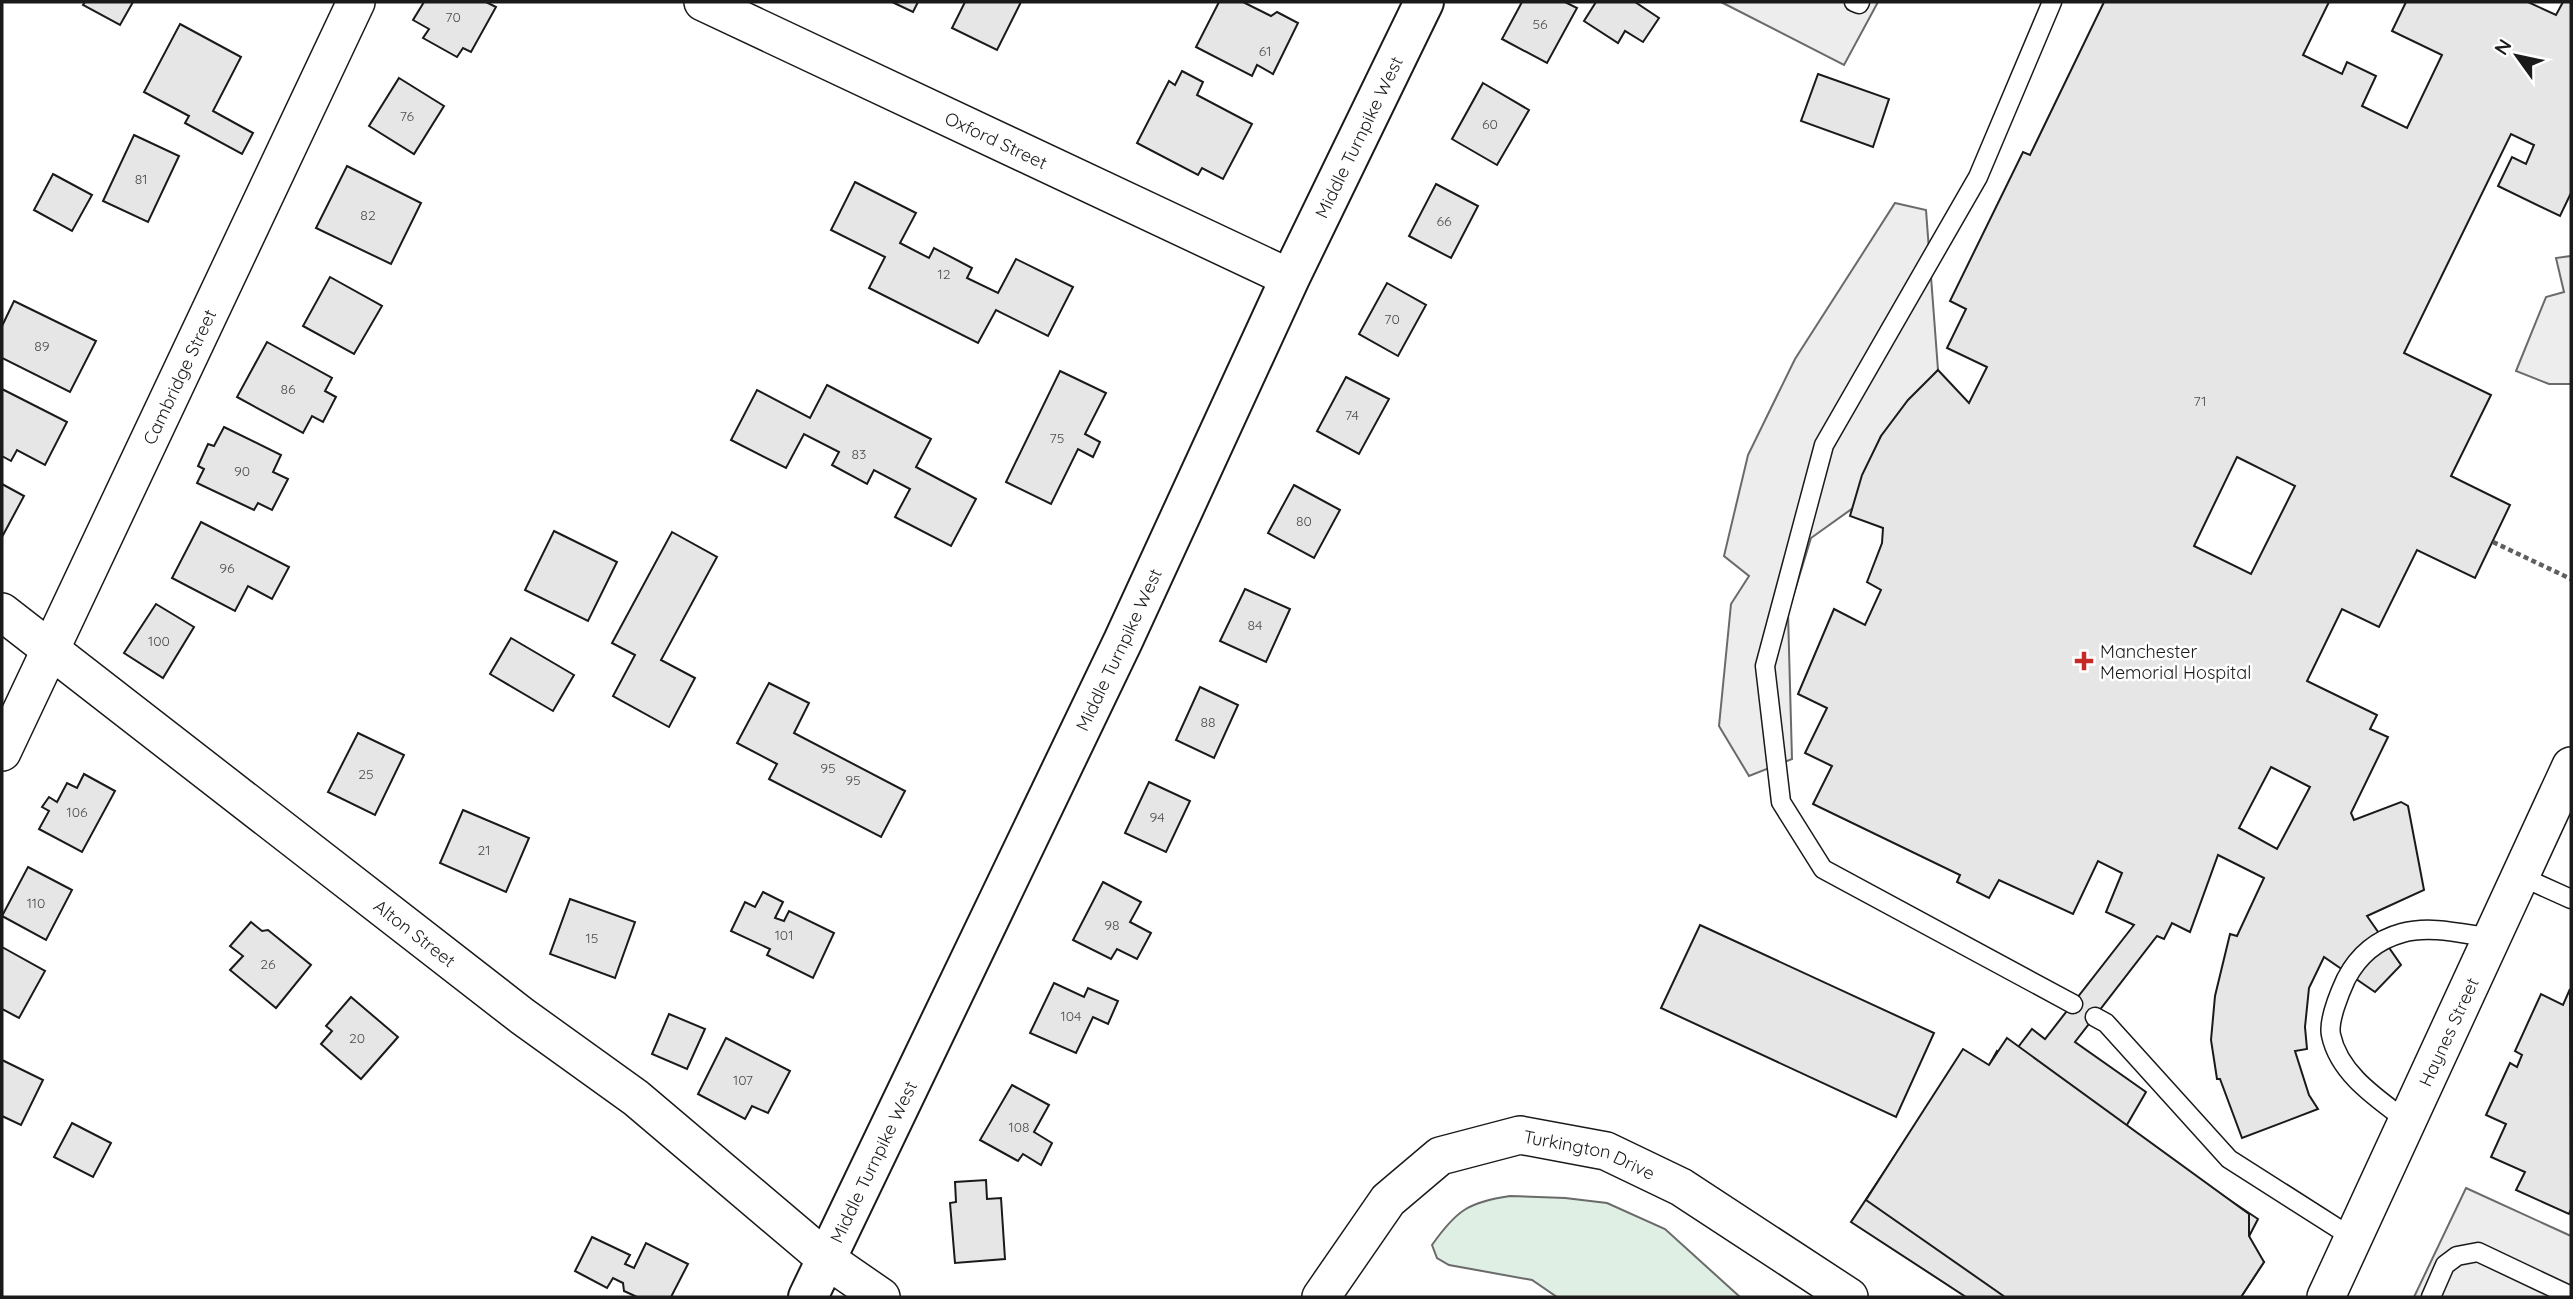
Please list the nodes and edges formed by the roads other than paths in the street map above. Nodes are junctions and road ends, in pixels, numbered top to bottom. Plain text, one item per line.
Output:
1 (356, 2) edge
2 (703, 2) edge
3 (1424, 2) edge
4 (1854, 2) edge
5 (1860, 2) edge
6 (2052, 2) edge
7 (1290, 278) junction
8 (2, 612) edge
9 (52, 649) junction
10 (2, 752) edge
11 (2571, 766) edge
12 (2520, 876) junction
13 (2571, 899) edge
14 (2491, 938) junction
15 (2073, 1004) dead end
16 (2095, 1017) dead end
17 (2407, 1121) junction
18 (2353, 1238) junction
19 (826, 1259) junction
20 (2571, 1296) edge
21 (808, 1297) edge
22 (881, 1297) edge
23 (1321, 1297) edge
24 (1849, 1297) edge
25 (2326, 1297) edge
26 (2431, 1297) edge

1 - 9 street, Cambridge Street
2 - 7 street, Oxford Street
3 - 7 main road, Middle Turnpike West
4 - 5 lane
6 - 15 lane
7 - 19 main road, Middle Turnpike West
8 - 9 street, Alton Street
9 - 10 street, Cambridge Street
9 - 19 street, Alton Street
11 - 12 street, Haynes Street
12 - 13 lane
12 - 14 street, Haynes Street
14 - 17 street, Haynes Street
14 - 17 lane
16 - 18 lane
17 - 18 street, Haynes Street
18 - 25 street, Haynes Street
19 - 21 main road, Middle Turnpike West
19 - 22 street, Alton Street
20 - 26 lane
23 - 24 street, Turkington Drive

